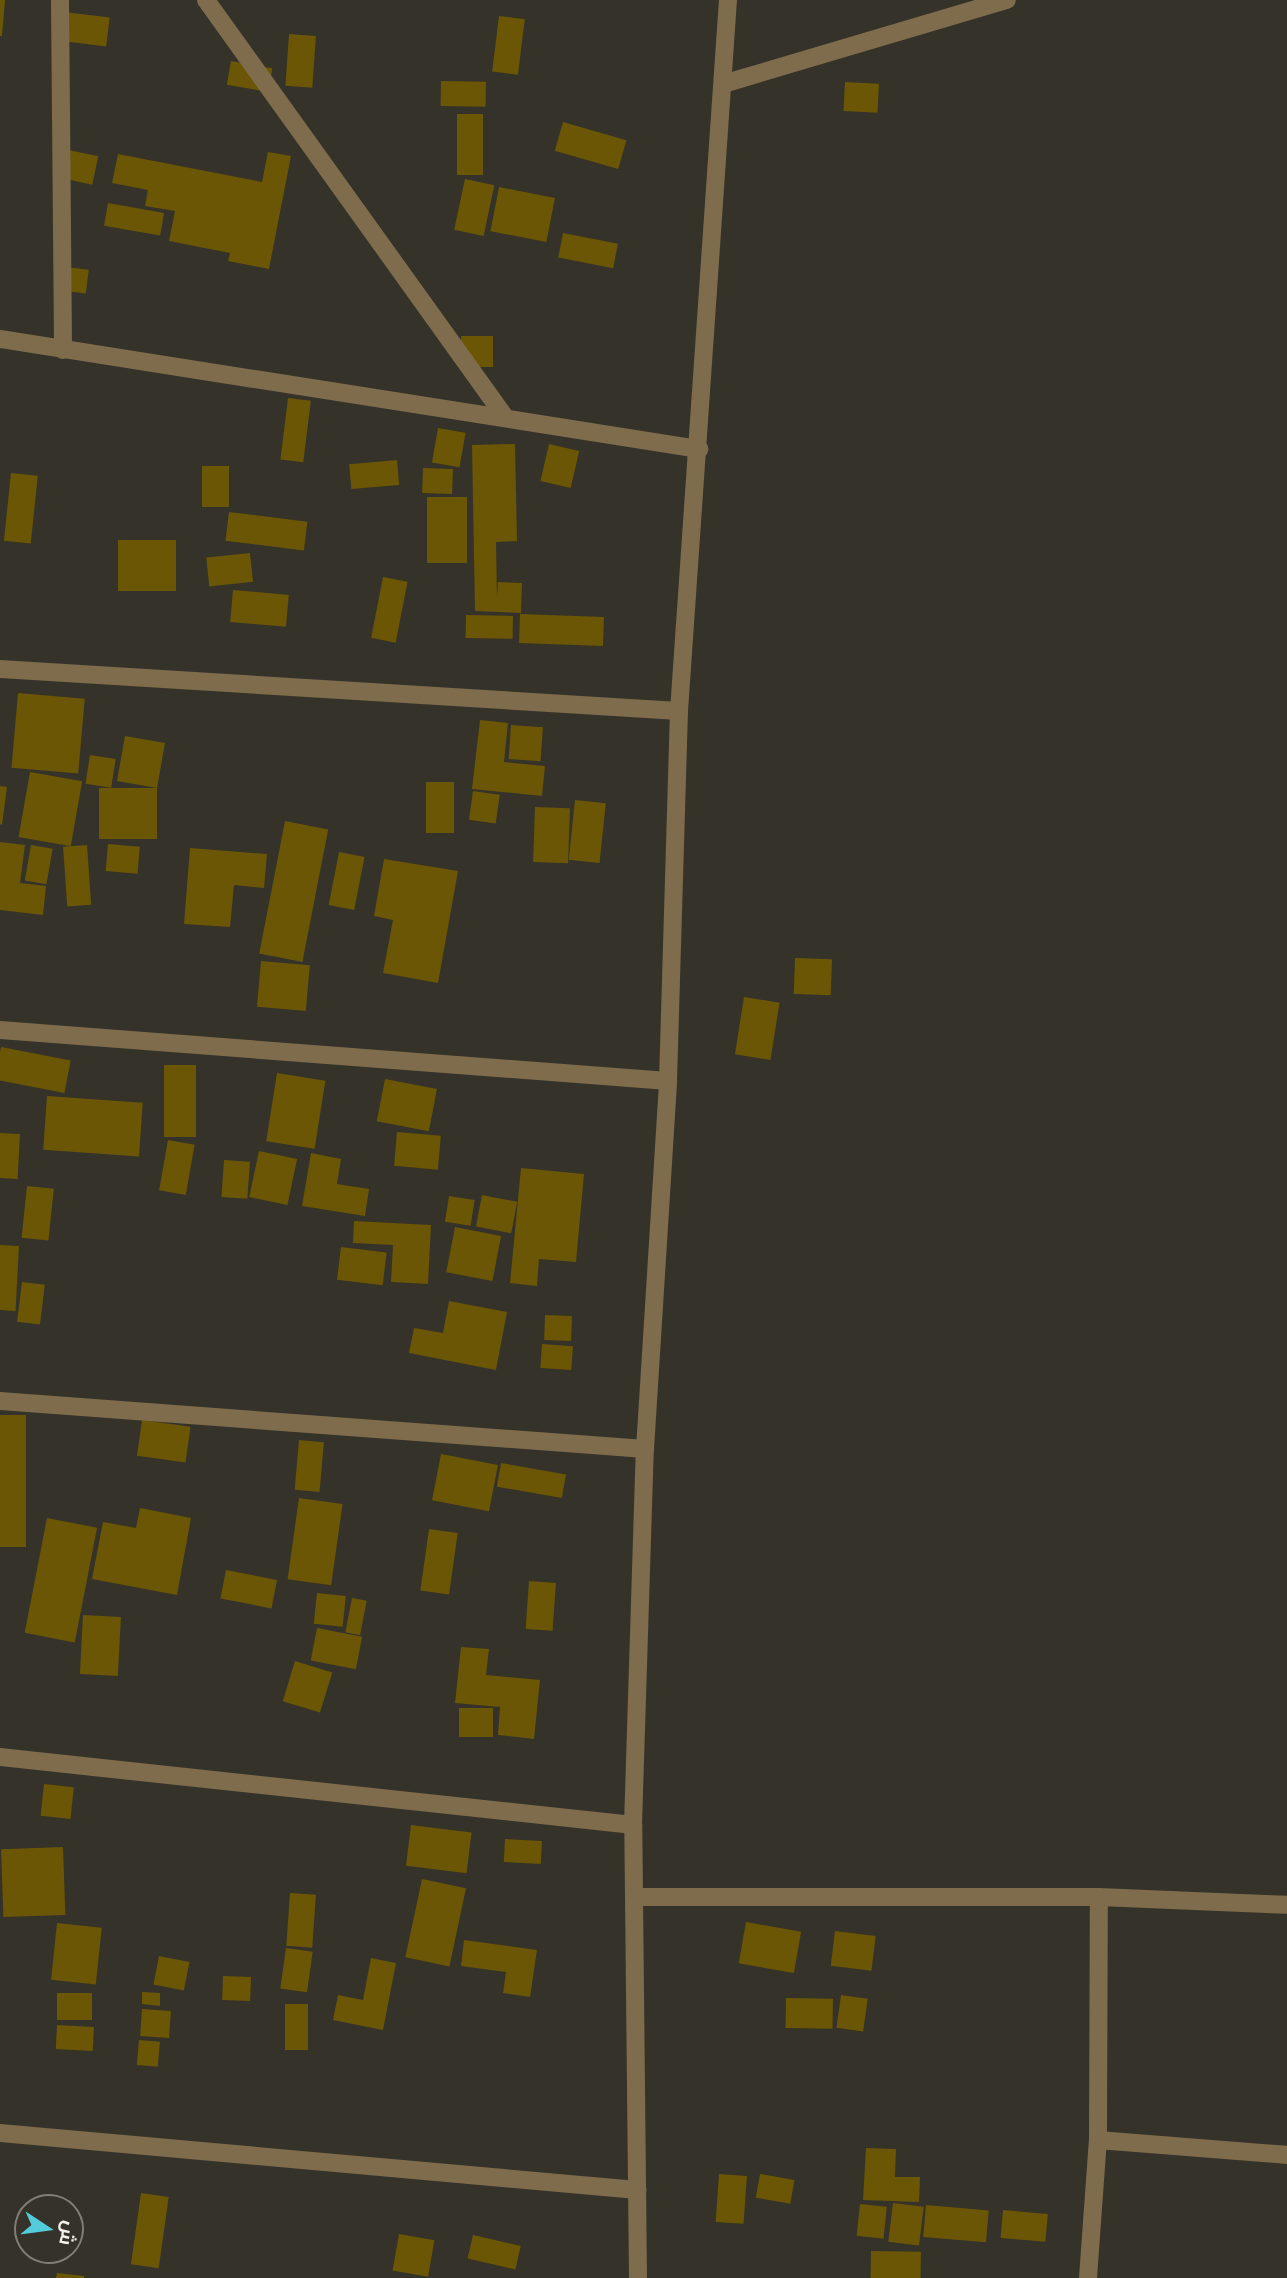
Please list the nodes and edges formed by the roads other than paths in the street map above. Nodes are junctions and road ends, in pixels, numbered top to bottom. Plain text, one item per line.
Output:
1 (60, 0) edge
2 (206, 0) edge
3 (728, 0) edge
4 (1007, 0) edge
5 (723, 84) junction
6 (0, 339) edge
7 (63, 350) junction
8 (505, 417) junction
9 (699, 449) junction
10 (0, 669) edge
11 (679, 711) junction
12 (0, 1030) edge
13 (668, 1081) junction
14 (0, 1401) edge
15 (645, 1449) junction
16 (0, 1757) edge
17 (633, 1825) junction
18 (637, 1897) junction
19 (1099, 1897) junction
20 (1287, 1905) edge
21 (0, 2133) edge
22 (1098, 2140) junction
23 (1287, 2155) edge
24 (637, 2190) junction
25 (638, 2278) edge
26 (1088, 2278) edge

1 - 7 street
2 - 8 street
3 - 5 street
4 - 5 street
5 - 9 street
6 - 7 street
7 - 8 street
8 - 9 street
9 - 11 street
10 - 11 street
11 - 13 street
12 - 13 street
13 - 15 street
14 - 15 street
15 - 17 street
16 - 17 street
17 - 18 street
18 - 19 street
18 - 24 street
19 - 20 street
19 - 22 street
21 - 24 street
22 - 23 street
22 - 26 street
24 - 25 street

